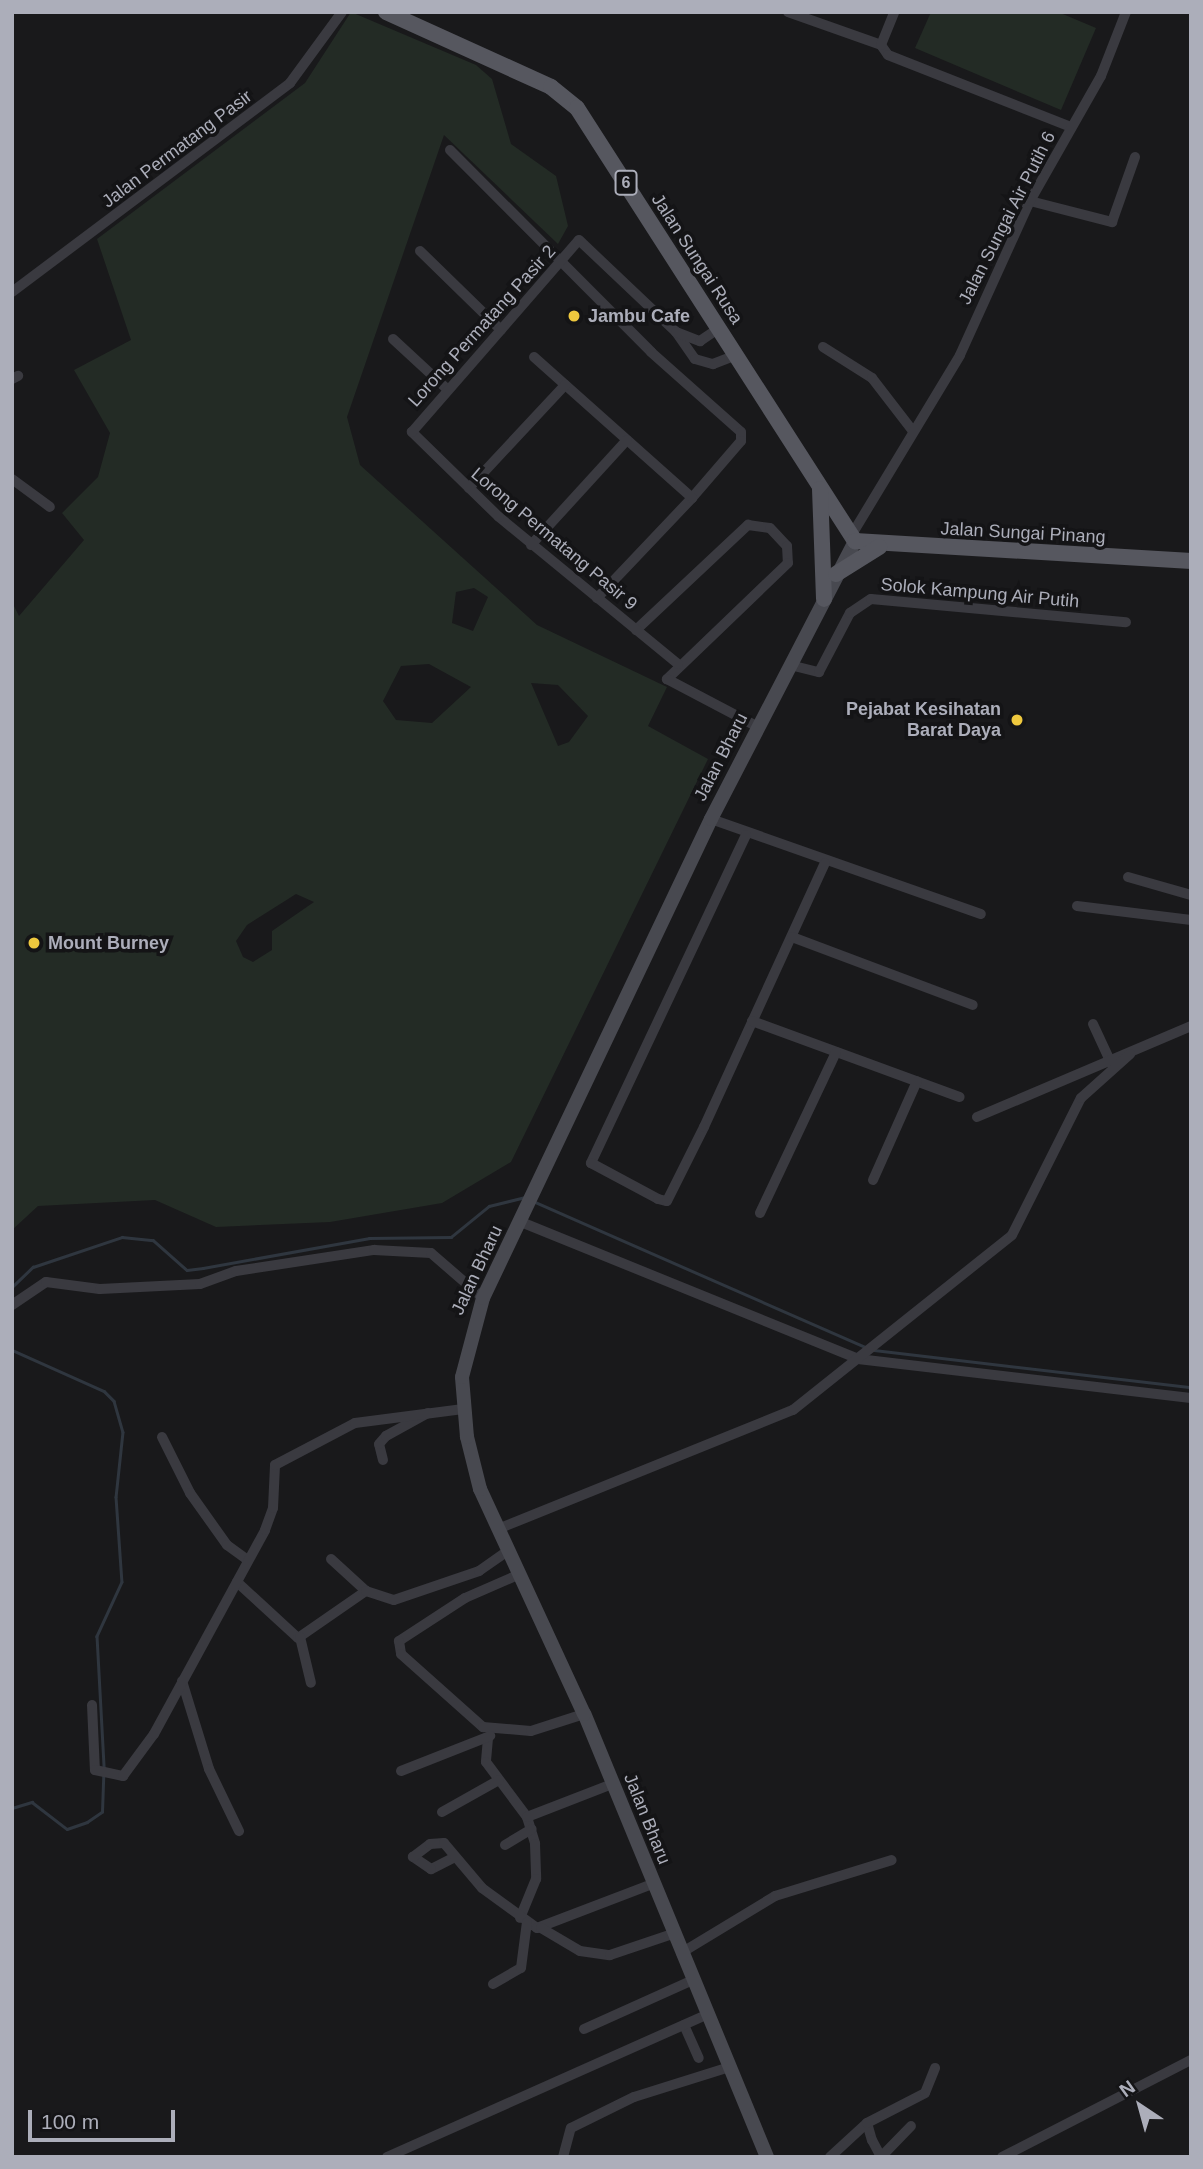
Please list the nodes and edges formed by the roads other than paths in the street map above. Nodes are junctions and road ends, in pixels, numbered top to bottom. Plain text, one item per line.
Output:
1 (342, 12) edge
2 (386, 12) edge
3 (788, 12) edge
4 (894, 12) edge
5 (1126, 12) edge
6 (881, 45) junction
7 (1071, 127) junction
8 (450, 150) dead end
9 (1135, 158) dead end
10 (1030, 201) junction
11 (420, 251) dead end
12 (560, 263) junction
13 (12, 292) edge
14 (719, 328) junction
15 (500, 330) junction
16 (676, 332) junction
17 (393, 339) dead end
18 (823, 347) dead end
19 (736, 355) junction
20 (534, 357) dead end
21 (565, 385) junction
22 (446, 388) junction
23 (912, 430) junction
24 (412, 436) joint
25 (627, 440) junction
26 (12, 479) edge
27 (820, 486) junction
28 (469, 488) junction
29 (692, 498) junction
30 (50, 507) dead end
31 (853, 538) junction
32 (531, 545) junction
33 (881, 546) junction
34 (1191, 561) edge
35 (836, 574) junction
36 (597, 598) junction
37 (824, 598) junction
38 (1126, 622) dead end
39 (636, 630) junction
40 (678, 664) junction
41 (790, 665) junction
42 (758, 727) junction
43 (711, 818) junction
44 (746, 835) junction
45 (825, 863) junction
46 (1128, 877) dead end
47 (1191, 895) edge
48 (1077, 906) dead end
49 (981, 914) dead end
50 (1191, 920) edge
51 (792, 937) junction
52 (972, 1005) dead end
53 (752, 1021) junction
54 (1093, 1024) dead end
55 (1191, 1026) edge
56 (836, 1052) junction
57 (1130, 1054) junction
58 (1109, 1059) junction
59 (1114, 1070) junction
60 (917, 1081) junction
61 (960, 1097) dead end
62 (976, 1117) dead end
63 (873, 1180) dead end
64 (760, 1213) dead end
65 (524, 1215) junction
66 (482, 1298) junction
67 (12, 1305) edge
68 (862, 1356) junction
69 (1191, 1398) edge
70 (463, 1409) junction
71 (428, 1413) junction
72 (162, 1437) dead end
73 (383, 1460) dead end
74 (498, 1529) junction
75 (508, 1551) junction
76 (331, 1559) dead end
77 (248, 1560) junction
78 (520, 1574) junction
79 (237, 1582) junction
80 (366, 1591) junction
81 (300, 1637) junction
82 (182, 1681) junction
83 (311, 1683) dead end
84 (92, 1705) dead end
85 (584, 1714) junction
86 (499, 1729) junction
87 (488, 1738) junction
88 (401, 1771) dead end
89 (499, 1780) junction
90 (612, 1784) junction
91 (442, 1812) dead end
92 (527, 1817) junction
93 (532, 1829) junction
94 (239, 1831) dead end
95 (505, 1844) dead end
96 (455, 1857) dead end
97 (892, 1860) dead end
98 (652, 1884) junction
99 (524, 1920) junction
100 (541, 1928) junction
101 (672, 1934) junction
102 (681, 1954) junction
103 (693, 1980) junction
104 (493, 1984) dead end
105 (708, 2014) junction
106 (684, 2025) junction
107 (584, 2029) dead end
108 (699, 2058) dead end
109 (1191, 2060) edge
110 (730, 2067) junction
111 (935, 2068) dead end
112 (867, 2123) junction
113 (911, 2126) dead end
114 (387, 2157) edge
115 (563, 2157) edge
116 (767, 2157) edge
117 (830, 2157) edge
118 (1002, 2157) edge

1 - 13 street, Jalan Permatang Pasir
2 - 14 main road, Jalan Sungai Rusa / 6
3 - 6 street, Jalan Sungai Air Putih 6
4 - 6 street
5 - 7 street
6 - 7 street, Jalan Sungai Air Putih 6
7 - 10 street, Jalan Sungai Air Putih 6
8 - 12 street
9 - 10 street
10 - 23 street, Jalan Sungai Air Putih 6
11 - 15 street
12 - 15 street, Lorong Permatang Pasir 2
12 - 16 street, Lorong Permatang Pasir 2
12 - 29 street
14 - 16 street
14 - 19 main road, Jalan Sungai Rusa / 6
15 - 22 street, Lorong Permatang Pasir 2
16 - 19 street
17 - 22 street
18 - 23 street
19 - 27 main road, Jalan Sungai Rusa / 6
20 - 21 street
21 - 25 street
21 - 28 street
22 - 24 street, Lorong Permatang Pasir 2
23 - 31 street, Jalan Sungai Air Putih 6
24 - 28 street, Lorong Permatang Pasir 9
25 - 29 street
25 - 32 street
26 - 30 street
27 - 31 main road, Jalan Sungai Rusa / 6
27 - 37 main road
28 - 32 street, Lorong Permatang Pasir 9
29 - 36 street
31 - 33 main road, Jalan Sungai Pinang
31 - 35 main road, Jalan Bharu
32 - 36 street, Lorong Permatang Pasir 9
33 - 34 main road, Jalan Sungai Pinang
33 - 35 main road
35 - 37 main road, Jalan Bharu
36 - 39 street, Lorong Permatang Pasir 9
37 - 41 main road, Jalan Bharu
38 - 41 street, Solok Kampung Air Putih
39 - 40 street, Lorong Permatang Pasir 9
39 - 40 street
40 - 42 street
41 - 42 main road, Jalan Bharu
42 - 43 main road, Jalan Bharu
43 - 44 street
43 - 65 main road, Jalan Bharu
44 - 45 street
44 - 53 street
45 - 49 street
45 - 51 street
46 - 47 street
48 - 50 street
51 - 52 street
51 - 53 street
53 - 56 street
54 - 58 street
55 - 57 street
56 - 60 street
56 - 64 street
57 - 58 street
57 - 59 street
58 - 59 street
58 - 62 street
59 - 68 street
60 - 61 street
60 - 63 street
65 - 66 main road, Jalan Bharu
65 - 68 street
66 - 67 street
66 - 70 main road, Jalan Bharu
68 - 69 street
68 - 74 street
70 - 71 street
70 - 74 main road, Jalan Bharu
71 - 73 street
71 - 77 street
72 - 77 street
74 - 75 main road, Jalan Bharu
75 - 78 main road, Jalan Bharu
75 - 80 street
76 - 80 street
77 - 79 street
78 - 85 main road, Jalan Bharu
78 - 86 street
79 - 81 street
79 - 82 street
80 - 81 street
81 - 83 street
82 - 84 street
82 - 94 street
85 - 86 street
85 - 90 main road, Jalan Bharu
86 - 87 street
87 - 88 street
87 - 89 street
89 - 91 street
89 - 92 street
90 - 92 street
90 - 98 main road, Jalan Bharu
92 - 93 street
93 - 95 street
93 - 99 street
96 - 99 street
97 - 102 street
98 - 100 street
98 - 101 main road, Jalan Bharu
99 - 100 street
99 - 104 street
100 - 101 street
101 - 102 main road, Jalan Bharu
102 - 103 main road, Jalan Bharu
103 - 105 main road, Jalan Bharu
103 - 107 street
105 - 106 street
105 - 110 main road, Jalan Bharu
106 - 108 street
106 - 114 street
109 - 118 street
110 - 115 street
110 - 116 main road, Jalan Bharu
111 - 112 street
112 - 113 street
112 - 117 street

